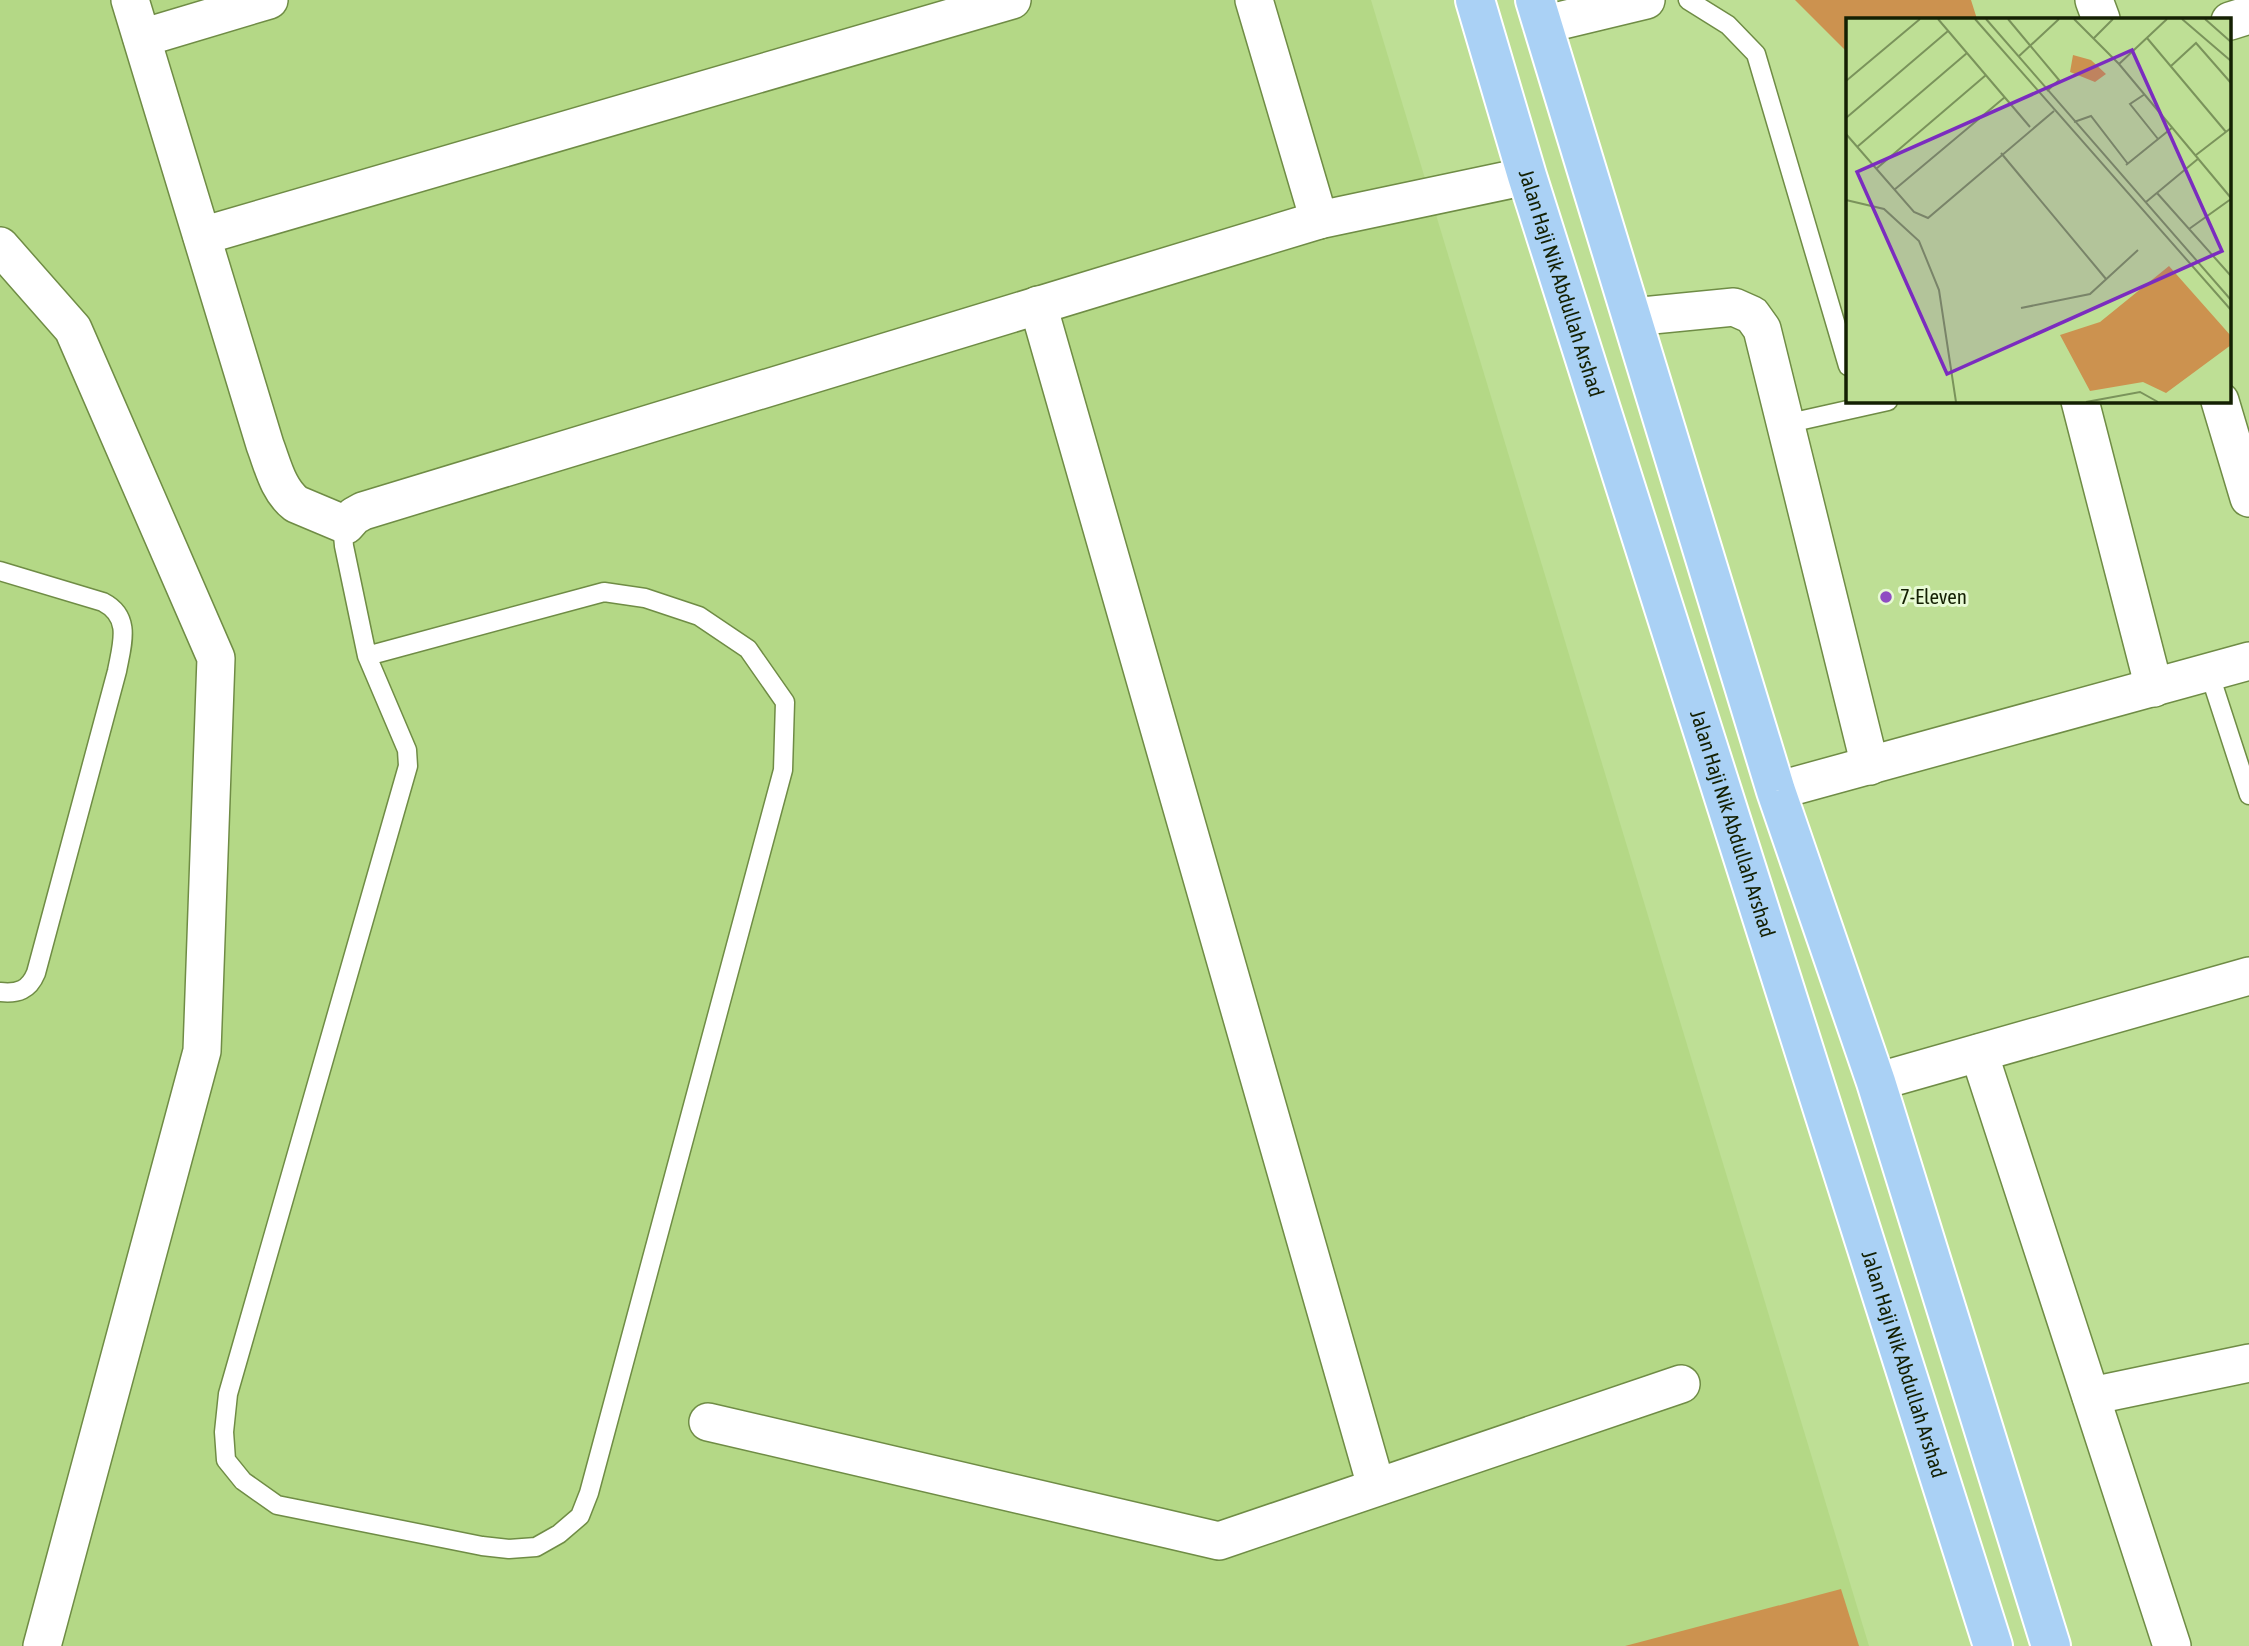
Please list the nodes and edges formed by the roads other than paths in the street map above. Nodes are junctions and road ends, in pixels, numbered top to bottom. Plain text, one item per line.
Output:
1 (130, 0) edge
2 (269, 0) edge
3 (1012, 0) edge
4 (1254, 0) edge
5 (1475, 0) edge
6 (1646, 0) edge
7 (1688, 0) edge
8 (2094, 0) edge
9 (1539, 13) edge
10 (2249, 15) edge
11 (2101, 18) edge
12 (2232, 20) edge
13 (142, 38) junction
14 (1527, 176) junction
15 (1319, 220) junction
16 (202, 236) junction
17 (0, 246) edge
18 (1038, 305) junction
19 (1632, 317) junction
20 (1846, 359) edge
21 (1878, 402) edge
22 (2081, 402) edge
23 (2220, 402) edge
24 (1859, 404) edge
25 (1785, 424) junction
26 (2246, 481) edge
27 (346, 525) junction
28 (0, 571) edge
29 (367, 656) junction
30 (2249, 661) edge
31 (2209, 672) junction
32 (2154, 688) junction
33 (1870, 766) junction
34 (1776, 791) junction
35 (2249, 795) edge
36 (2249, 976) edge
37 (0, 992) edge
38 (1979, 1054) junction
39 (1876, 1082) junction
40 (2249, 1363) edge
41 (1681, 1384) dead end
42 (2091, 1396) junction
43 (708, 1422) dead end
44 (1376, 1486) junction
45 (42, 1646) edge
46 (1993, 1646) edge
47 (2051, 1646) edge
48 (2172, 1646) edge

1 - 13 street
2 - 13 street
3 - 16 street
4 - 15 street
5 - 14 main road, Jalan Haji Nik Abdullah Arshad
6 - 9 street
7 - 20 lane
8 - 11 street
9 - 19 main road
10 - 12 street
13 - 16 street
14 - 15 street
14 - 46 main road, Jalan Haji Nik Abdullah Arshad
15 - 18 street
16 - 27 street
17 - 45 street
18 - 27 street
18 - 44 street
19 - 25 street
19 - 34 main road
21 - 24 lane
22 - 32 street
23 - 26 street
24 - 25 lane
25 - 33 street
27 - 29 lane
28 - 37 lane
29 - 29 lane
30 - 31 street
31 - 32 street
31 - 35 lane
32 - 33 street
33 - 34 street
34 - 39 main road
36 - 38 street
38 - 39 street
38 - 42 street
39 - 47 main road
40 - 42 street
41 - 44 street
42 - 48 street
43 - 44 street

